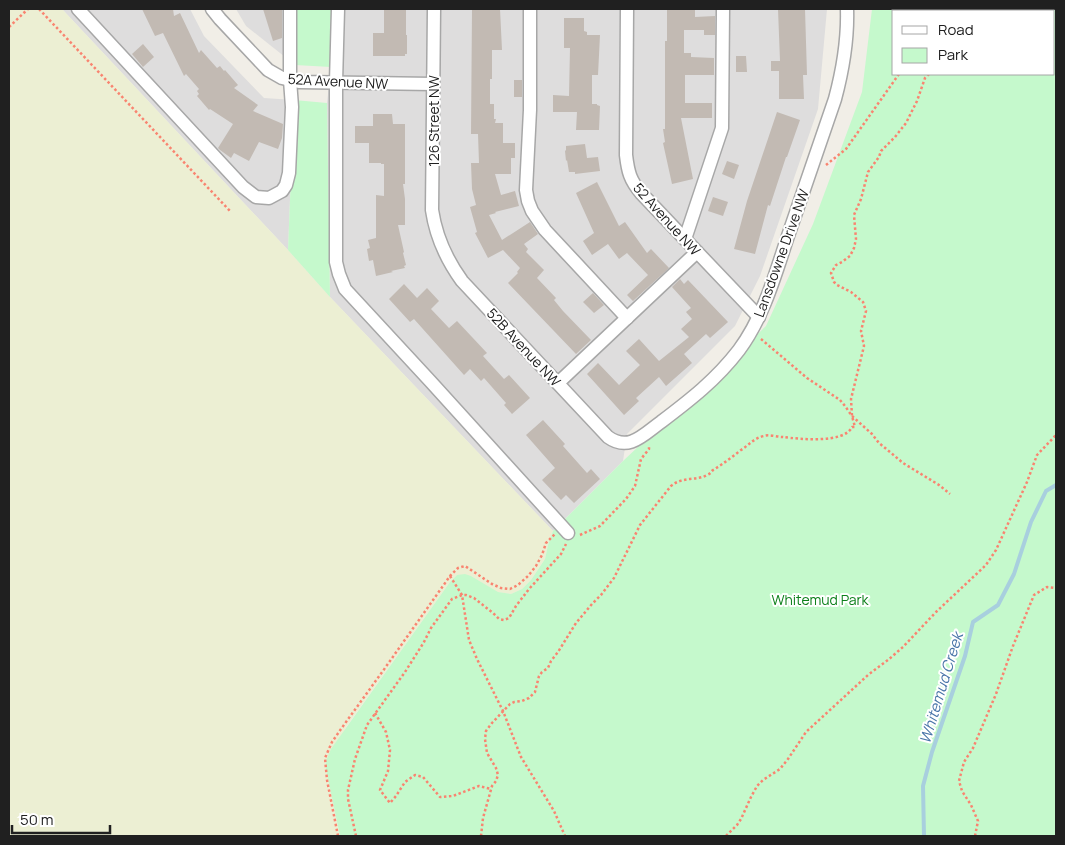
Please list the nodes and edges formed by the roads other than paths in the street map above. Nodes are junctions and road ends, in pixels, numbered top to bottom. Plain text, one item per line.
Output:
1 (78, 9) edge
2 (94, 9) edge
3 (212, 9) edge
4 (290, 9) edge
5 (338, 9) edge
6 (434, 9) edge
7 (530, 9) edge
8 (627, 9) edge
9 (723, 9) edge
10 (847, 9) edge
11 (93, 25) junction
12 (290, 80) junction
13 (336, 82) junction
14 (433, 84) junction
15 (437, 234) joint
16 (685, 239) junction
17 (697, 252) junction
18 (759, 317) junction
19 (627, 318) junction
20 (558, 383) junction
21 (626, 444) joint
22 (570, 532) road end

1 - 11 street
2 - 11 street
3 - 12 street, 52A Avenue NW
4 - 12 street
5 - 13 street
6 - 14 street, 126 Street NW
7 - 19 street
8 - 16 street, 52 Avenue NW
9 - 16 street
10 - 18 street, Lansdowne Drive NW
11 - 12 street
12 - 13 street, 52A Avenue NW
13 - 14 street, 52A Avenue NW
13 - 22 street
14 - 15 street, 126 Street NW
15 - 20 street, 52B Avenue NW
16 - 17 street, 52 Avenue NW
17 - 18 street, 52 Avenue NW
17 - 19 street
18 - 21 street, Lansdowne Drive NW
19 - 20 street
20 - 21 street, 52B Avenue NW

